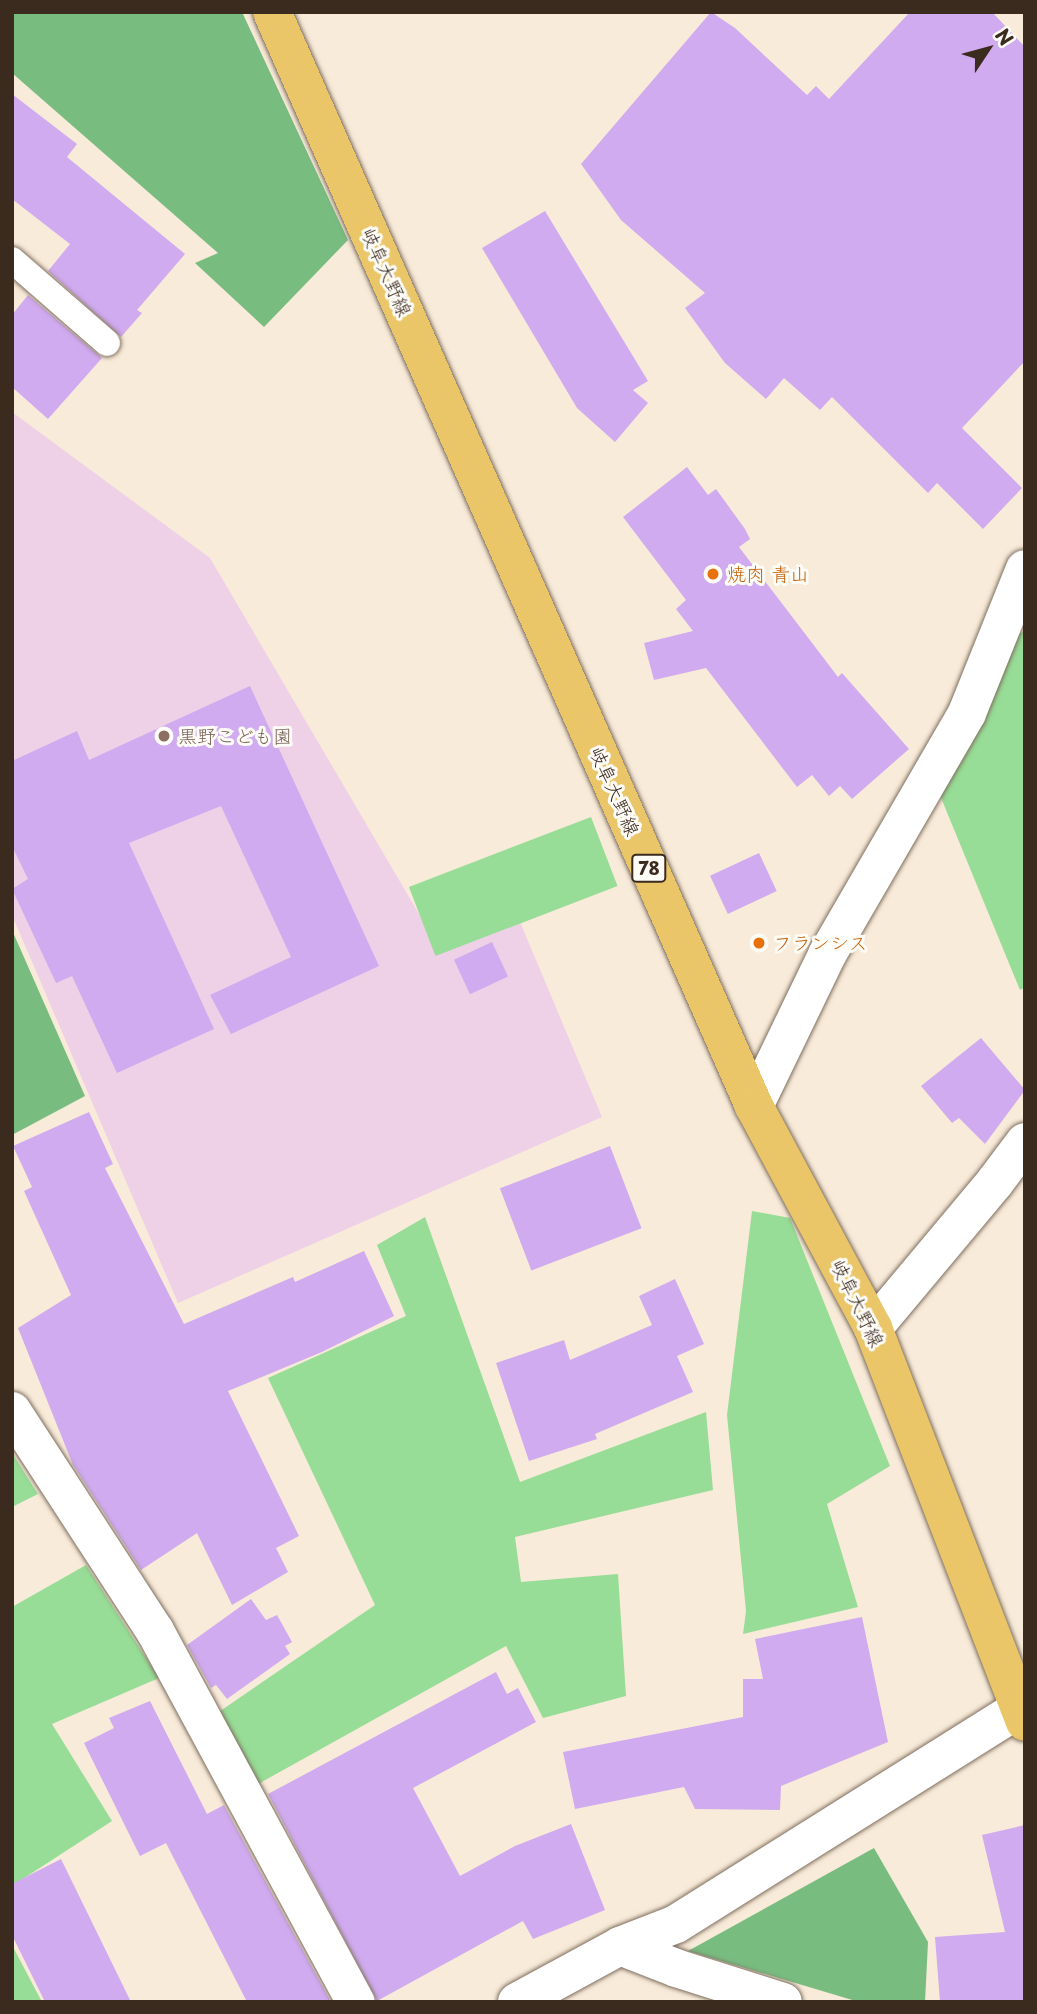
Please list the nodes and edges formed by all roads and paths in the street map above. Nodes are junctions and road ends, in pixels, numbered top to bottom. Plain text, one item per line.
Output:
1 (272, 12) edge
2 (12, 260) edge
3 (107, 343) dead end
4 (1025, 569) edge
5 (754, 1106) junction
6 (1025, 1142) edge
7 (873, 1328) junction
8 (12, 1412) edge
9 (1023, 1712) edge
10 (620, 1946) junction
11 (356, 2002) edge
12 (517, 2002) edge
13 (783, 2002) edge

1 - 5 main road, 岐阜大野線 / 78
2 - 3 lane
4 - 5 street
5 - 7 main road, 岐阜大野線 / 78
6 - 7 street
7 - 9 main road, 岐阜大野線 / 78
8 - 11 street
9 - 10 street
10 - 12 street
10 - 13 street

